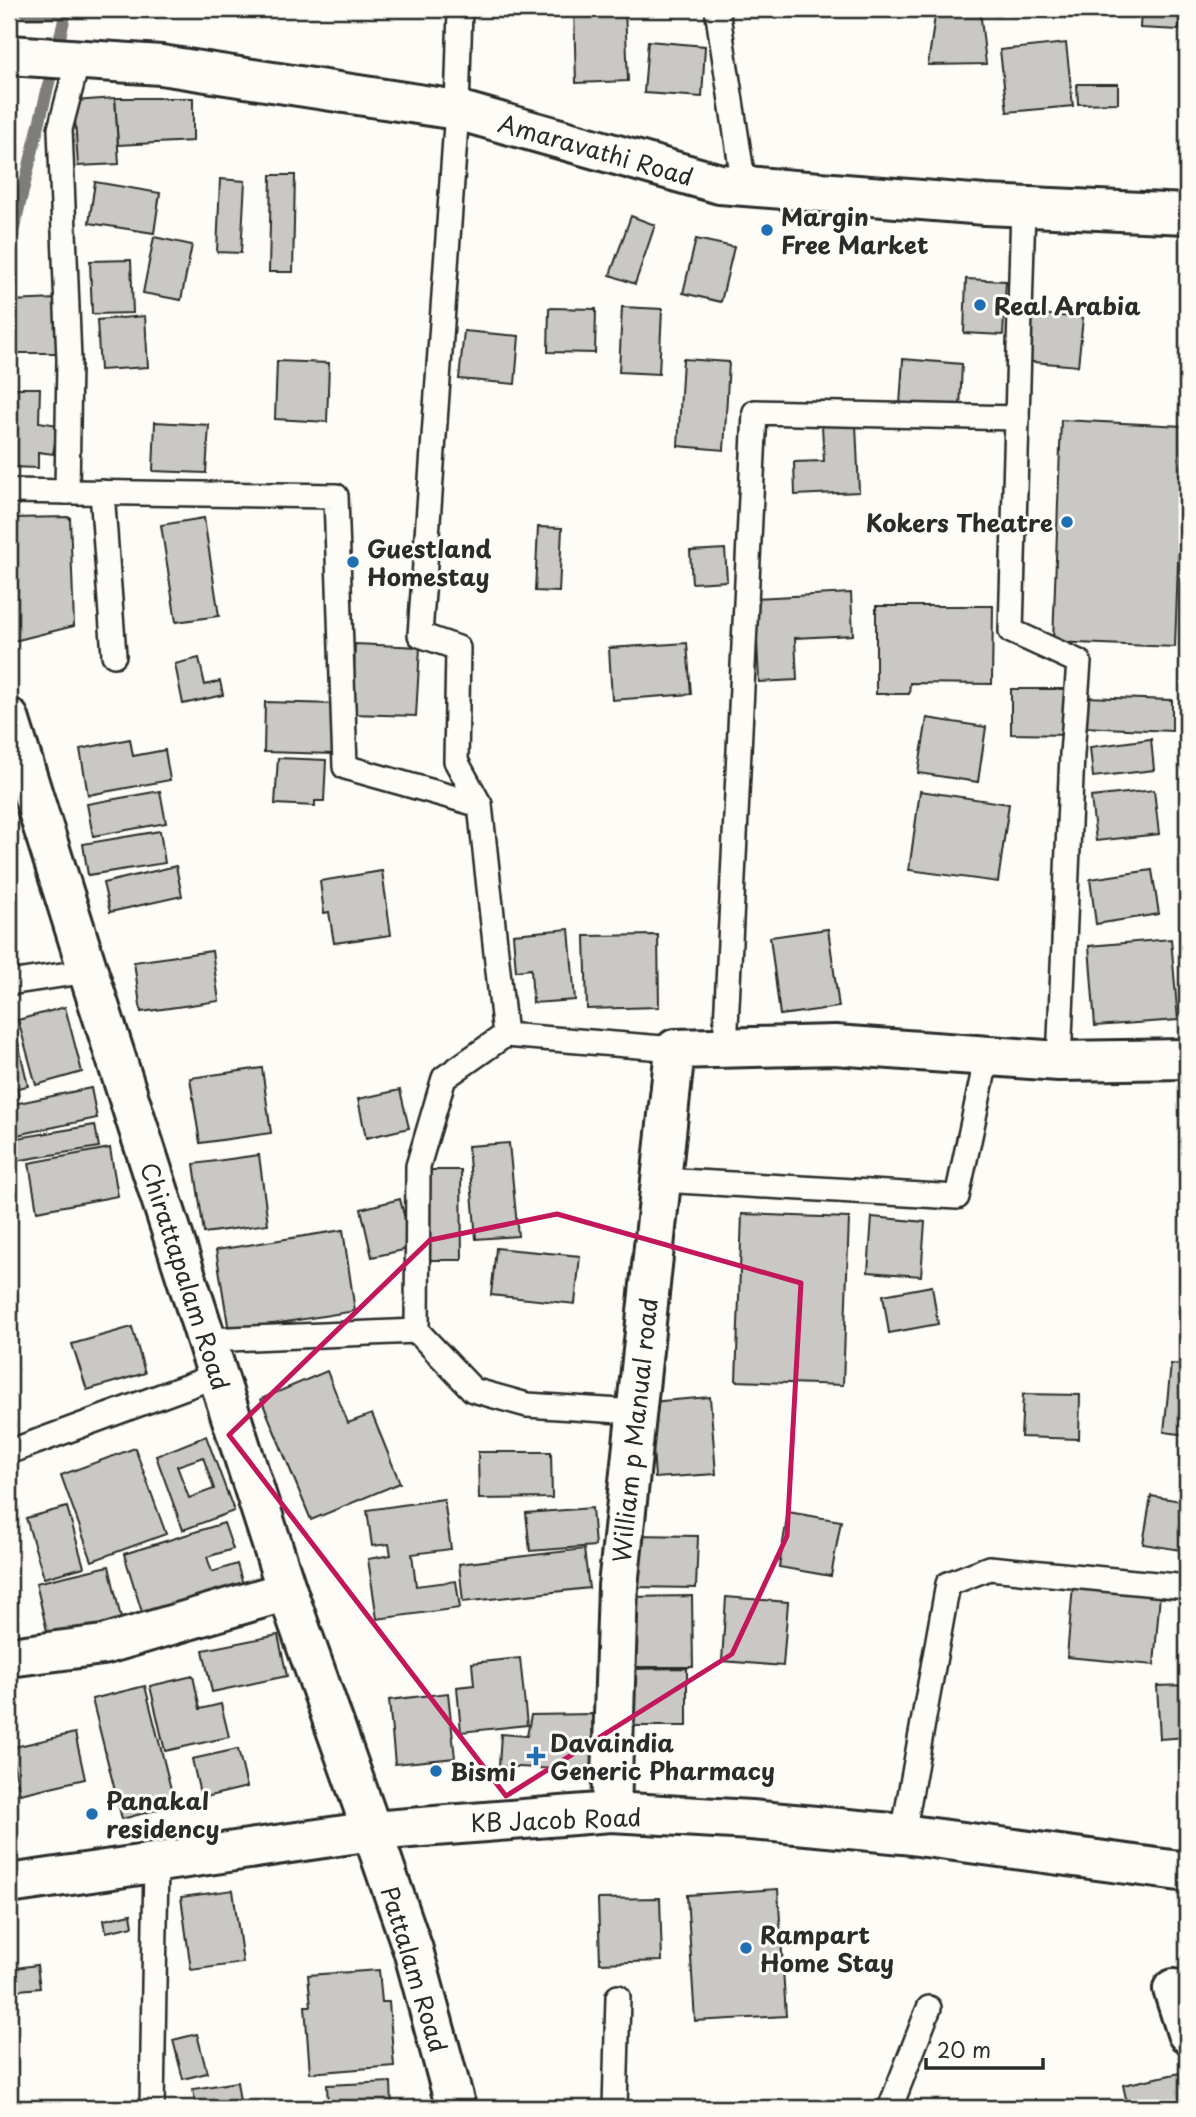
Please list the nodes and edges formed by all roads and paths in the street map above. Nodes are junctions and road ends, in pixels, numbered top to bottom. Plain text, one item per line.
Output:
1 (460, 9) edge
2 (717, 9) edge
3 (48, 58) edge
4 (457, 110) junction
5 (744, 186) junction
6 (1023, 207) junction
7 (1187, 214) edge
8 (1017, 418) junction
9 (9, 491) edge
10 (67, 492) junction
11 (102, 492) junction
12 (114, 655) dead end
13 (9, 718) edge
14 (480, 805) junction
15 (88, 971) junction
16 (9, 983) edge
17 (505, 1035) junction
18 (724, 1048) junction
19 (675, 1049) junction
20 (987, 1056) junction
21 (1187, 1059) edge
22 (1059, 1061) junction
23 (661, 1180) junction
24 (417, 1331) junction
25 (212, 1358) junction
26 (636, 1412) junction
27 (9, 1452) edge
28 (1187, 1587) edge
29 (287, 1591) junction
30 (9, 1657) edge
31 (611, 1812) junction
32 (372, 1831) junction
33 (903, 1834) junction
34 (156, 1863) junction
35 (1187, 1872) edge
36 (9, 1884) edge
37 (1173, 1989) dead end
38 (618, 1997) dead end
39 (929, 2008) dead end
40 (1187, 2033) edge
41 (152, 2108) edge
42 (456, 2108) edge
43 (615, 2108) edge
44 (890, 2108) edge

1 - 4 lane
2 - 5 lane
3 - 4 main road, Amaravathi Road
3 - 10 lane
4 - 5 main road, Amaravathi Road
4 - 14 lane
5 - 6 main road, Amaravathi Road
6 - 7 main road, Amaravathi Road
6 - 8 lane
8 - 18 lane
8 - 22 lane
9 - 10 lane
10 - 11 lane
11 - 12 lane
11 - 14 lane
13 - 15 main road, Chirattapalam Road
14 - 17 lane
15 - 16 lane
15 - 25 main road, Chirattapalam Road
17 - 19 lane
17 - 24 lane
18 - 19 main road
18 - 20 main road
19 - 23 main road, William p Manual road
20 - 22 main road
20 - 23 lane
21 - 22 main road
23 - 26 main road, William p Manual road
24 - 25 lane
24 - 26 lane
25 - 27 lane
25 - 29 main road, Chirattapalam Road
26 - 31 main road, William p Manual road
28 - 33 lane
29 - 30 main road
29 - 32 main road, Chirattapalam Road
31 - 32 main road, KB Jacob Road
31 - 33 main road, KB Jacob Road
32 - 34 main road, KB Jacob Road
32 - 42 main road, Pattalam Road
33 - 35 main road, KB Jacob Road
34 - 36 main road, KB Jacob Road
34 - 41 lane
37 - 40 main road
38 - 43 lane
39 - 44 lane

